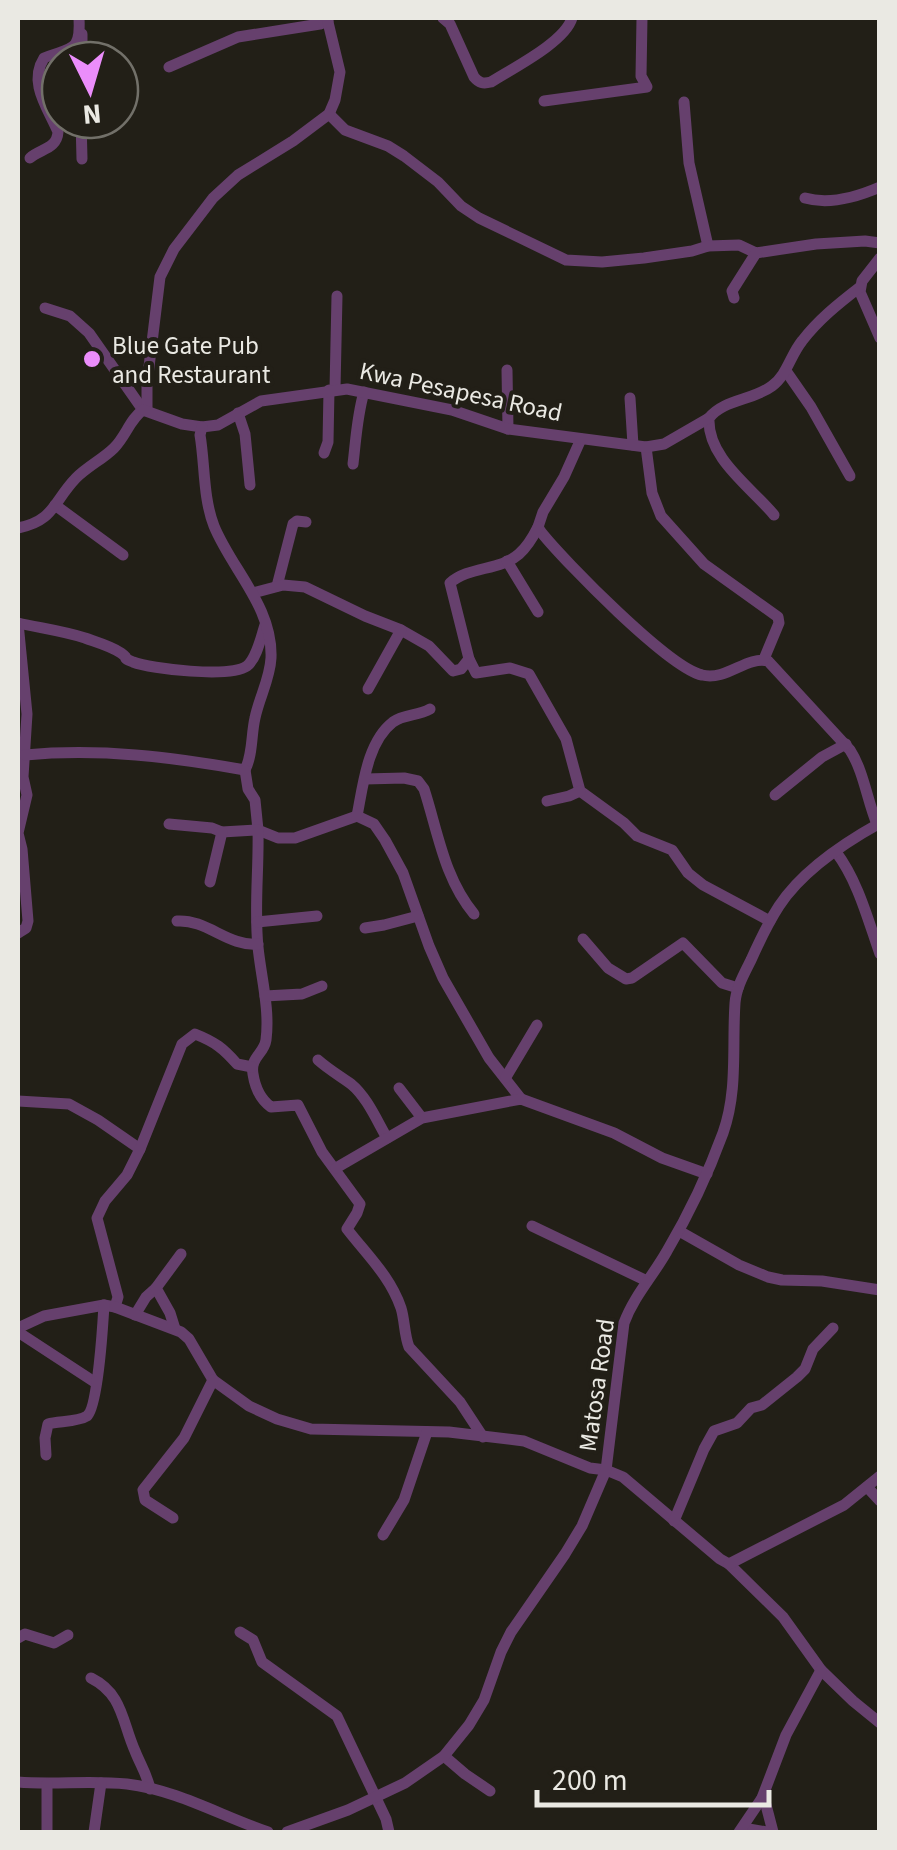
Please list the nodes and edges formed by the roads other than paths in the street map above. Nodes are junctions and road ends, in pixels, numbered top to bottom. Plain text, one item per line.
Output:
1 (442, 18) edge
2 (572, 18) edge
3 (642, 18) edge
4 (328, 19) edge
5 (80, 22) edge
6 (169, 67) dead end
7 (544, 100) dead end
8 (684, 102) dead end
9 (329, 114) junction
10 (82, 140) edge
11 (30, 158) dead end
12 (82, 159) dead end
13 (880, 187) edge
14 (805, 198) dead end
15 (880, 243) edge
16 (708, 246) junction
17 (756, 253) junction
18 (880, 258) edge
19 (860, 288) junction
20 (338, 296) dead end
21 (734, 298) dead end
22 (46, 308) dead end
23 (880, 338) edge
24 (507, 370) dead end
25 (786, 371) junction
26 (332, 389) junction
27 (364, 392) junction
28 (630, 398) dead end
29 (145, 410) junction
30 (238, 413) junction
31 (709, 418) junction
32 (202, 426) junction
33 (508, 430) junction
34 (581, 439) junction
35 (640, 446) junction
36 (324, 454) dead end
37 (353, 464) dead end
38 (850, 476) dead end
39 (250, 486) dead end
40 (55, 505) junction
41 (774, 515) dead end
42 (306, 522) dead end
43 (538, 527) junction
44 (18, 528) edge
45 (123, 555) dead end
46 (507, 562) junction
47 (277, 586) junction
48 (253, 593) junction
49 (538, 612) dead end
50 (18, 623) edge
51 (266, 624) junction
52 (402, 630) junction
53 (469, 659) junction
54 (764, 660) junction
55 (20, 665) edge
56 (368, 690) dead end
57 (430, 709) dead end
58 (846, 744) junction
59 (25, 755) junction
60 (247, 765) junction
61 (364, 779) junction
62 (580, 791) junction
63 (775, 794) dead end
64 (548, 801) dead end
65 (357, 816) junction
66 (169, 824) dead end
67 (878, 824) edge
68 (258, 830) junction
69 (222, 832) junction
70 (18, 833) edge
71 (836, 852) junction
72 (210, 882) dead end
73 (22, 894) edge
74 (474, 914) dead end
75 (317, 916) dead end
76 (418, 916) junction
77 (770, 921) junction
78 (177, 922) dead end
79 (257, 922) junction
80 (365, 928) dead end
81 (18, 933) edge
82 (582, 939) dead end
83 (258, 944) junction
84 (880, 954) edge
85 (322, 986) dead end
86 (738, 988) junction
87 (265, 996) junction
88 (537, 1025) dead end
89 (318, 1060) dead end
90 (252, 1067) junction
91 (506, 1077) junction
92 (400, 1088) dead end
93 (522, 1100) junction
94 (18, 1101) edge
95 (422, 1118) junction
96 (387, 1138) junction
97 (140, 1150) junction
98 (336, 1168) junction
99 (707, 1174) junction
100 (532, 1226) dead end
101 (679, 1231) junction
102 (181, 1254) dead end
103 (647, 1281) junction
104 (156, 1288) junction
105 (880, 1290) edge
106 (110, 1306) junction
107 (135, 1316) junction
108 (832, 1328) dead end
109 (175, 1329) junction
110 (18, 1330) edge
111 (213, 1380) junction
112 (96, 1383) junction
113 (428, 1432) junction
114 (484, 1437) junction
115 (46, 1455) dead end
116 (606, 1470) junction
117 (880, 1476) edge
118 (867, 1487) junction
119 (880, 1500) edge
120 (173, 1518) dead end
121 (674, 1521) junction
122 (383, 1535) dead end
123 (729, 1564) junction
124 (240, 1632) dead end
125 (68, 1635) dead end
126 (18, 1638) edge
127 (821, 1670) junction
128 (90, 1678) dead end
129 (880, 1723) edge
130 (444, 1756) junction
131 (18, 1782) edge
132 (101, 1783) junction
133 (47, 1784) junction
134 (150, 1788) junction
135 (490, 1791) dead end
136 (374, 1797) junction
137 (762, 1798) junction
138 (741, 1830) edge
139 (47, 1832) edge
140 (94, 1832) edge
141 (268, 1832) edge
142 (287, 1832) edge
143 (389, 1832) edge
144 (770, 1832) edge

1 - 2 street
3 - 7 street
4 - 6 street
4 - 9 street
5 - 11 street
8 - 16 street
9 - 16 street
9 - 29 street
10 - 12 street
13 - 14 street
15 - 17 street
16 - 17 street
17 - 21 street
18 - 19 street
19 - 23 street
19 - 25 street
20 - 26 street
22 - 29 street
24 - 33 street
25 - 31 street
25 - 38 street
26 - 27 street, Kwa Pesapesa Road
26 - 30 street, Kwa Pesapesa Road
26 - 36 street
27 - 33 street, Kwa Pesapesa Road
27 - 37 street
28 - 35 street
29 - 32 street
29 - 40 street
30 - 32 street, Kwa Pesapesa Road
30 - 39 street
31 - 35 street
31 - 41 street
32 - 48 street
33 - 34 street, Kwa Pesapesa Road
34 - 35 street, Kwa Pesapesa Road
34 - 43 street
35 - 54 street
40 - 44 street
40 - 45 street
42 - 47 street
43 - 46 street
43 - 54 street
46 - 49 street
46 - 53 street
47 - 48 street
47 - 52 street
48 - 51 street
50 - 51 street
50 - 55 street
51 - 60 street
52 - 53 street
52 - 56 street
53 - 62 street
54 - 58 street
55 - 59 street
57 - 61 street
58 - 63 street
58 - 67 street
59 - 60 street
59 - 70 street
60 - 68 street
61 - 65 street
61 - 74 street
62 - 64 street
62 - 77 street
65 - 68 street
65 - 76 street
66 - 69 street
67 - 71 street, Matosa Road
68 - 69 street
68 - 79 street
69 - 72 street
70 - 73 street
71 - 77 street, Matosa Road
71 - 84 street
73 - 81 street
75 - 79 street
76 - 80 street
76 - 91 street
77 - 86 street, Matosa Road
78 - 83 street
79 - 83 street
82 - 86 street
83 - 87 street
85 - 87 street
86 - 99 street, Matosa Road
87 - 90 street
88 - 91 street
89 - 96 street
90 - 97 street
90 - 98 street
91 - 93 street
92 - 95 street
93 - 95 street
93 - 99 street
94 - 97 street
95 - 96 street
96 - 98 street
97 - 106 street
98 - 114 street
99 - 101 street, Matosa Road
100 - 103 street
101 - 103 street, Matosa Road
101 - 105 street
102 - 104 street
103 - 116 street, Matosa Road
104 - 107 street
104 - 109 street
106 - 107 street
106 - 110 street
106 - 112 street
107 - 109 street
108 - 121 street
109 - 111 street
110 - 112 street
111 - 113 street
111 - 120 street
112 - 115 street
113 - 114 street
113 - 122 street
114 - 116 street
116 - 121 street
116 - 130 street, Matosa Road
117 - 118 street
118 - 119 street
118 - 123 street
121 - 123 street
123 - 127 street
124 - 136 street
125 - 126 street
127 - 129 street
127 - 137 street
128 - 134 street
130 - 135 street
130 - 136 street, Matosa Road
131 - 133 street
132 - 133 street
132 - 134 street
132 - 140 street
133 - 139 street
134 - 141 street
136 - 142 street, Matosa Road
136 - 143 street
137 - 138 street
137 - 144 street
138 - 144 street

